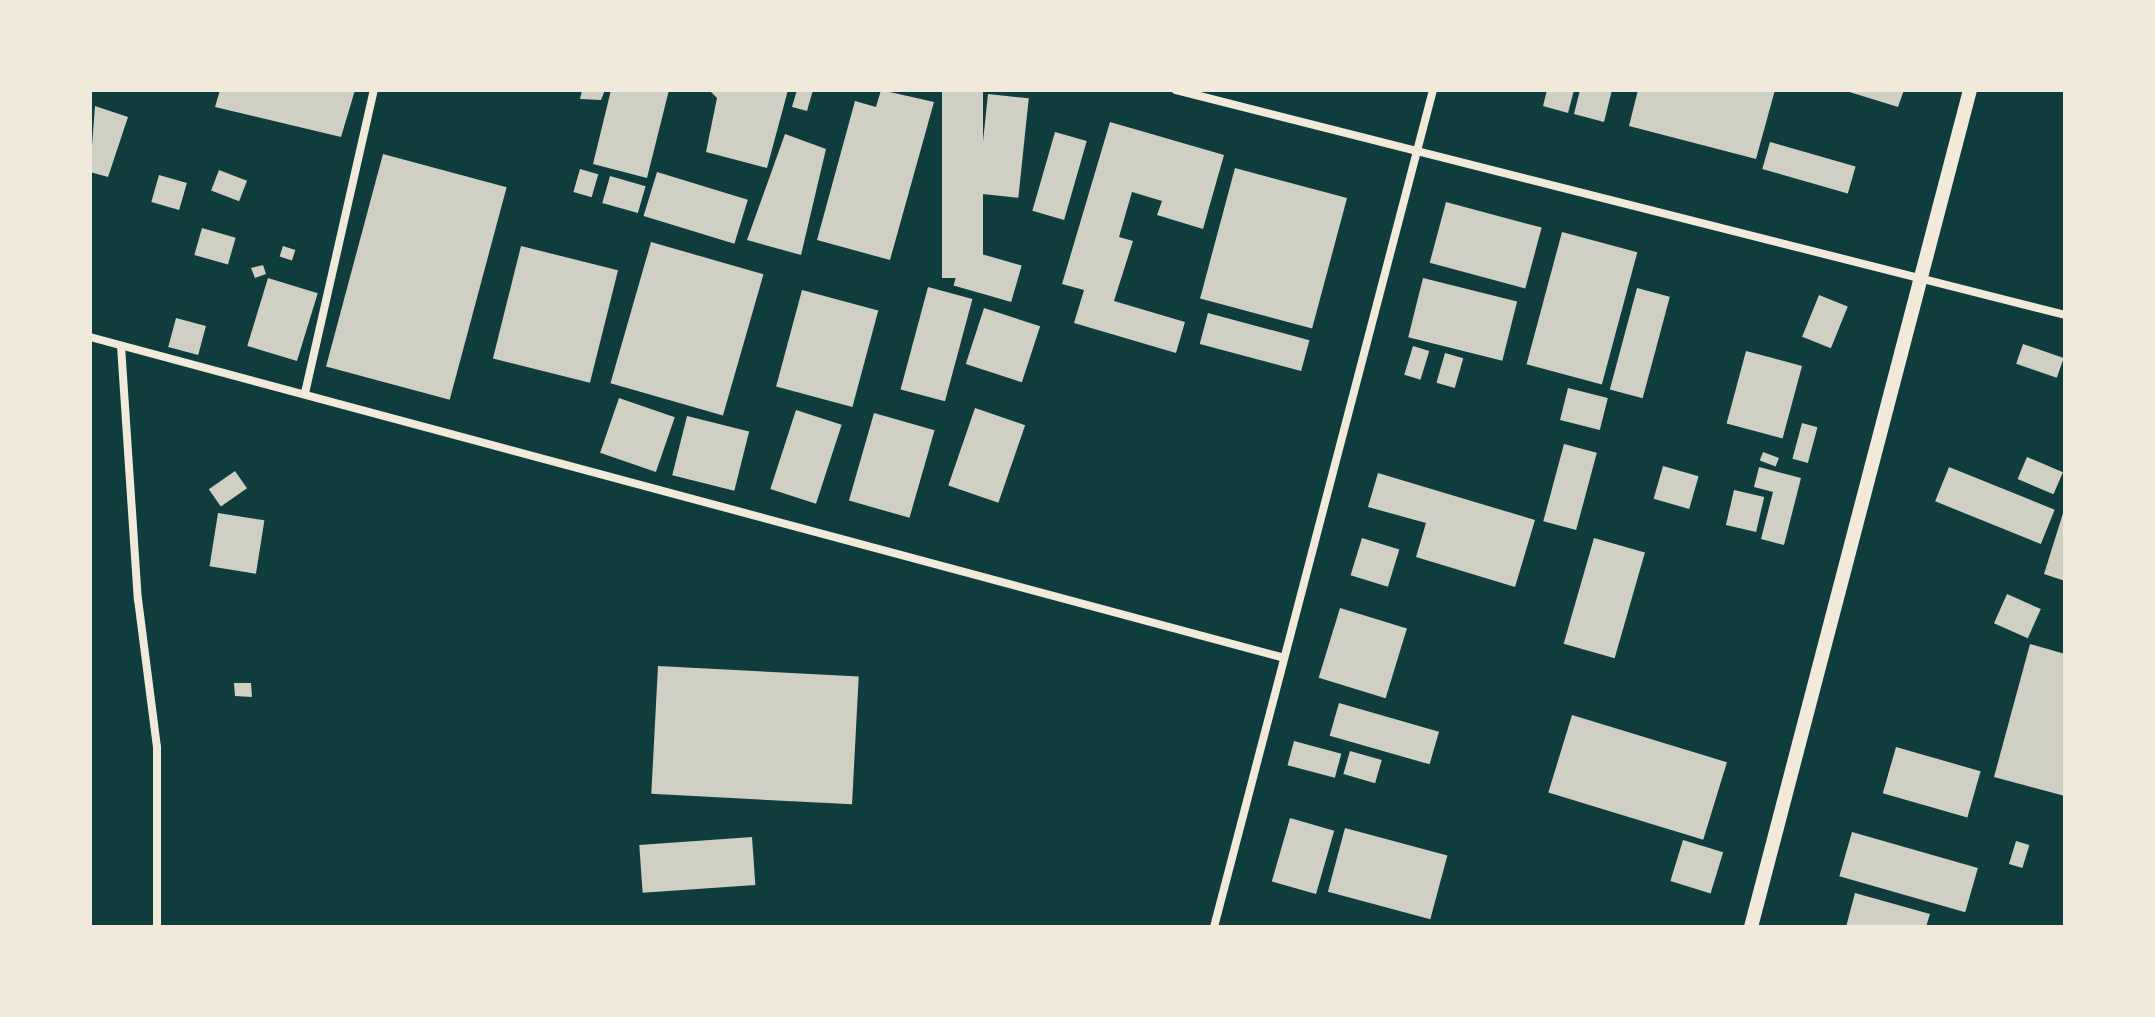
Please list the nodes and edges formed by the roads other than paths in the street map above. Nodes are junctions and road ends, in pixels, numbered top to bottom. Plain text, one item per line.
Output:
1 (374, 90) edge
2 (1176, 90) edge
3 (1433, 90) edge
4 (1970, 90) edge
5 (1418, 148) junction
6 (1920, 279) junction
7 (2065, 315) edge
8 (90, 337) edge
9 (121, 346) junction
10 (305, 393) junction
11 (1281, 657) junction
12 (157, 927) edge
13 (1214, 927) edge
14 (1751, 927) edge

1 - 10 street
2 - 5 street
3 - 5 street
4 - 6 street
5 - 6 street
5 - 11 street
6 - 7 street
6 - 14 street
8 - 9 street
9 - 10 street
9 - 12 street
10 - 11 street
11 - 13 street

